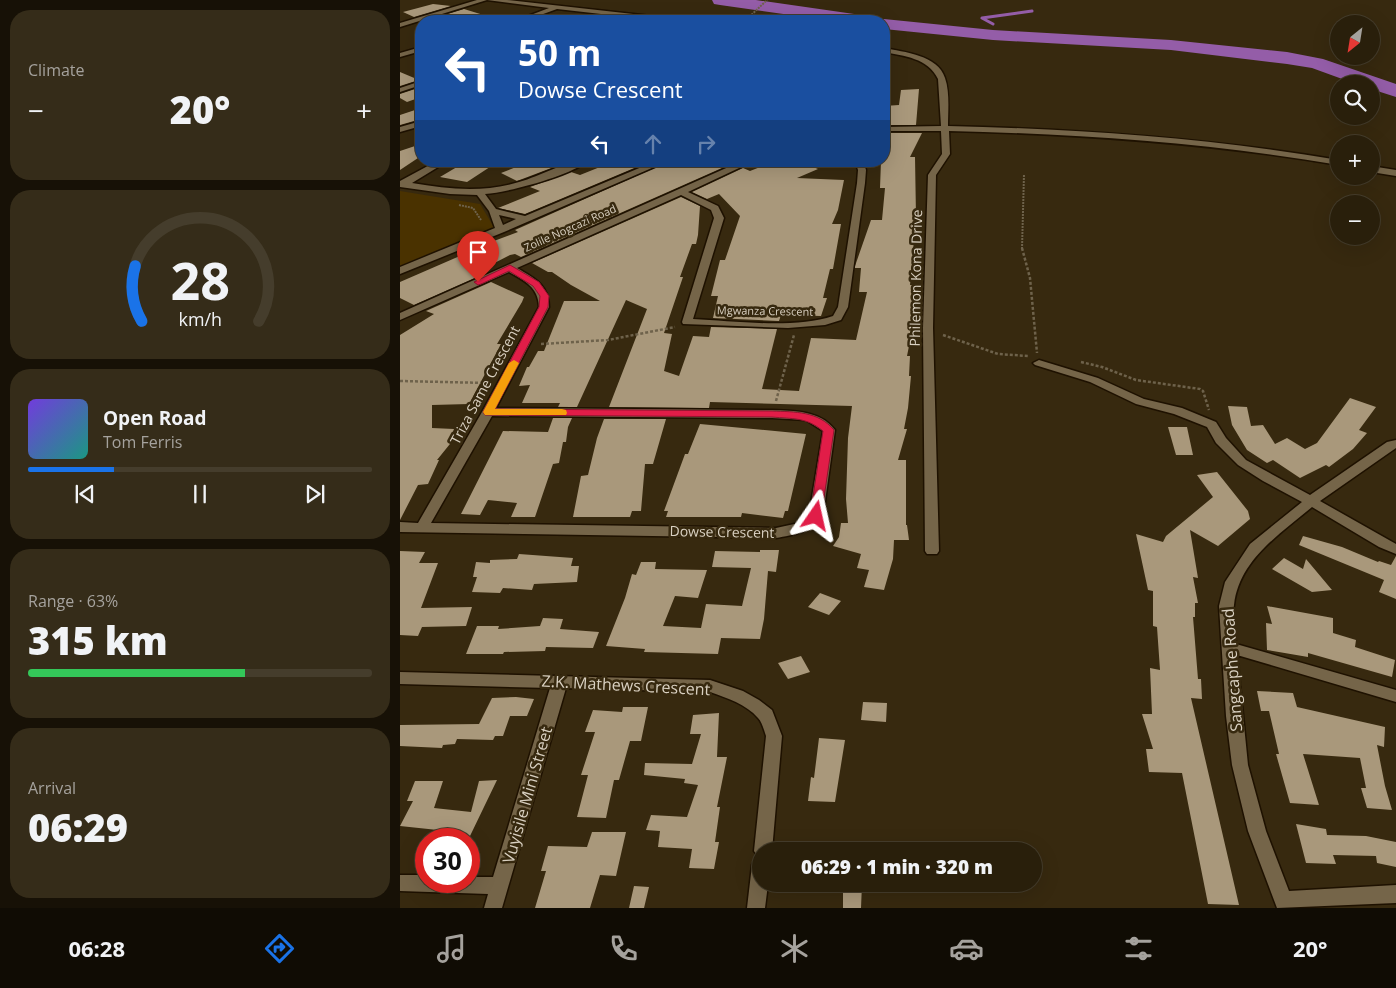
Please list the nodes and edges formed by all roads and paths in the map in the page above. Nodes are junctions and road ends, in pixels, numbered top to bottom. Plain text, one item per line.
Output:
1 (484, 0) edge
2 (490, 0) edge
3 (766, 0) edge
4 (556, 8) junction
5 (434, 15) edge
6 (536, 15) edge
7 (621, 15) edge
8 (750, 15) edge
9 (415, 21) edge
10 (400, 25) edge
11 (415, 51) edge
12 (890, 52) edge
13 (400, 55) edge
14 (415, 86) edge
15 (400, 90) edge
16 (415, 125) edge
17 (944, 128) junction
18 (890, 129) edge
19 (400, 130) edge
20 (1330, 161) edge
21 (433, 167) edge
22 (568, 167) edge
23 (650, 167) edge
24 (737, 167) edge
25 (861, 167) edge
26 (1380, 170) edge
27 (1396, 173) edge
28 (1024, 174) dead end
29 (402, 184) edge
30 (480, 192) junction
31 (681, 192) junction
32 (455, 204) dead end
33 (493, 211) junction
34 (527, 219) junction
35 (482, 222) dead end
36 (501, 230) junction
37 (510, 268) junction
38 (400, 271) edge
39 (400, 317) edge
40 (687, 322) junction
41 (797, 325) junction
42 (928, 328) junction
43 (524, 343) junction
44 (1038, 360) junction
45 (1076, 361) dead end
46 (400, 381) edge
47 (503, 383) junction
48 (488, 412) junction
49 (772, 414) junction
50 (1212, 425) junction
51 (1396, 444) edge
52 (1311, 501) junction
53 (400, 526) edge
54 (423, 526) junction
55 (1396, 549) edge
56 (932, 551) dead end
57 (1228, 647) junction
58 (400, 678) edge
59 (560, 681) junction
60 (1396, 696) edge
61 (764, 842) edge
62 (400, 883) edge
63 (500, 886) junction
64 (758, 892) edge
65 (1396, 894) edge
66 (1285, 904) edge
67 (492, 908) edge
68 (756, 908) edge

1 - 5 street
2 - 4 street
3 - 8 path
4 - 6 street
4 - 7 street
9 - 10 street
11 - 13 street
12 - 17 street, Philemon Kona Drive
14 - 15 street
16 - 19 street
17 - 18 street
17 - 20 street
17 - 42 street, Philemon Kona Drive
21 - 29 street
22 - 30 street
23 - 34 street
24 - 31 street, Zolile Nogcazi Road
25 - 41 street, Mgwanza Crescent
26 - 27 street
28 - 44 path
29 - 30 street
30 - 33 street
31 - 37 street, Zolile Nogcazi Road
31 - 40 street
32 - 35 path
33 - 34 street
33 - 36 street
34 - 36 street
36 - 38 street
37 - 39 street, Zolile Nogcazi Road
37 - 43 street, Triza Same Crescent
40 - 41 street, Mgwanza Crescent
40 - 43 path
41 - 49 path
42 - 44 path
42 - 56 street, Philemon Kona Drive
43 - 47 street, Triza Same Crescent
44 - 50 street
45 - 50 path
46 - 47 path
47 - 48 street, Triza Same Crescent
48 - 49 street, Dowse Crescent
48 - 54 street, Triza Same Crescent
49 - 54 street, Dowse Crescent
50 - 52 street
51 - 52 street, Sangcaphe Road
52 - 55 street
52 - 57 street, Sangcaphe Road
53 - 54 street, Dowse Crescent
57 - 60 street
57 - 66 street, Sangcaphe Road
58 - 59 street, Z.K. Mathews Crescent
59 - 61 street, Z.K. Mathews Crescent
59 - 63 street, Vuyisile Mini Street
62 - 63 street
63 - 67 street, Vuyisile Mini Street
64 - 68 street
65 - 66 street

